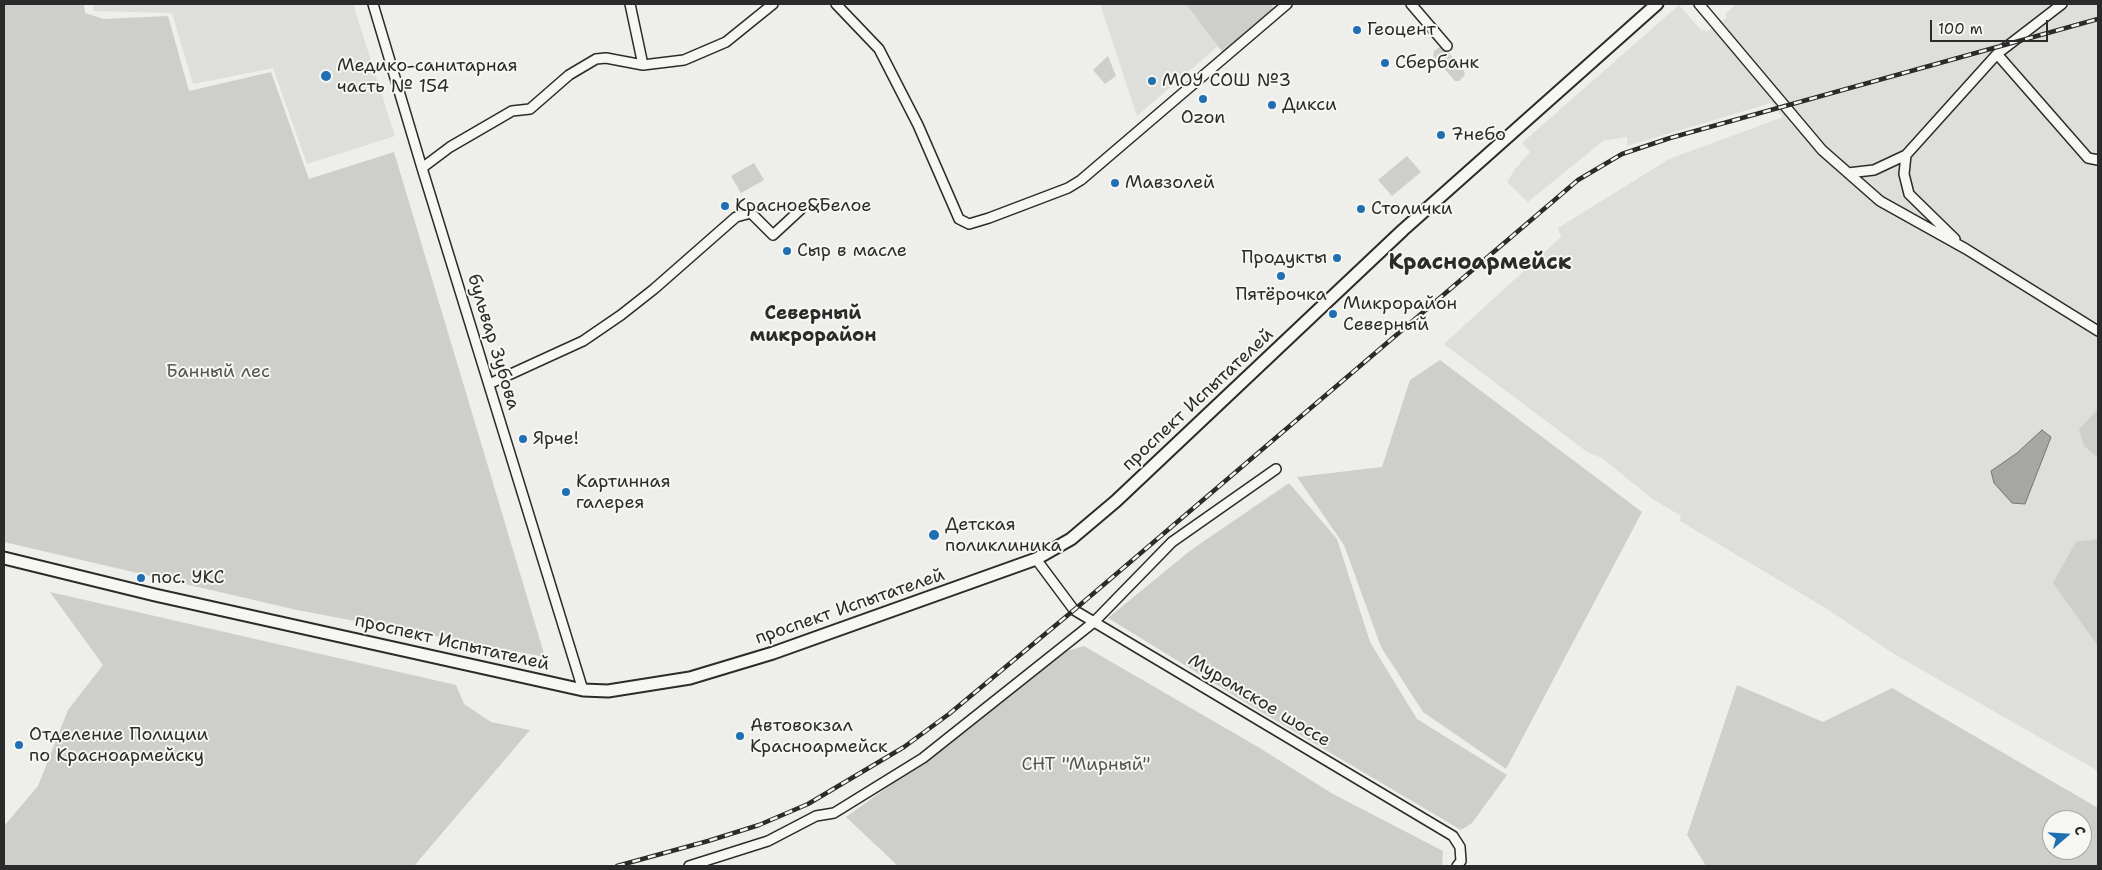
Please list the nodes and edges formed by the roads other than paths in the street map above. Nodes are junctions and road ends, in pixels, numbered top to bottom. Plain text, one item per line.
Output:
1 (373, 4) edge
2 (630, 4) edge
3 (773, 4) edge
4 (836, 4) edge
5 (1287, 4) edge
6 (1411, 4) edge
7 (1657, 4) edge
8 (1699, 4) edge
9 (2062, 4) edge
10 (1447, 46) dead end
11 (1997, 54) junction
12 (643, 65) junction
13 (1906, 154) junction
14 (2098, 160) edge
15 (422, 168) junction
16 (1848, 173) junction
17 (800, 210) dead end
18 (1966, 249) junction
19 (2098, 331) edge
20 (489, 384) junction
21 (1276, 469) dead end
22 (4, 558) edge
23 (1036, 559) junction
24 (1094, 622) junction
25 (583, 690) junction
26 (689, 866) edge
27 (1458, 866) edge

1 - 15 street, бульвар Зубова
2 - 12 street
3 - 12 street
4 - 5 street
6 - 10 street
7 - 23 main road, проспект Испытателей
8 - 16 street
9 - 11 street
11 - 13 street
11 - 14 street
12 - 15 street
13 - 16 street
13 - 18 street
15 - 20 street, бульвар Зубова
16 - 18 street
17 - 20 street
18 - 19 street
20 - 25 street, бульвар Зубова
21 - 24 street
22 - 25 main road, проспект Испытателей
23 - 24 street, Муромское шоссе
23 - 25 main road, проспект Испытателей
24 - 26 street
24 - 27 street, Муромское шоссе

